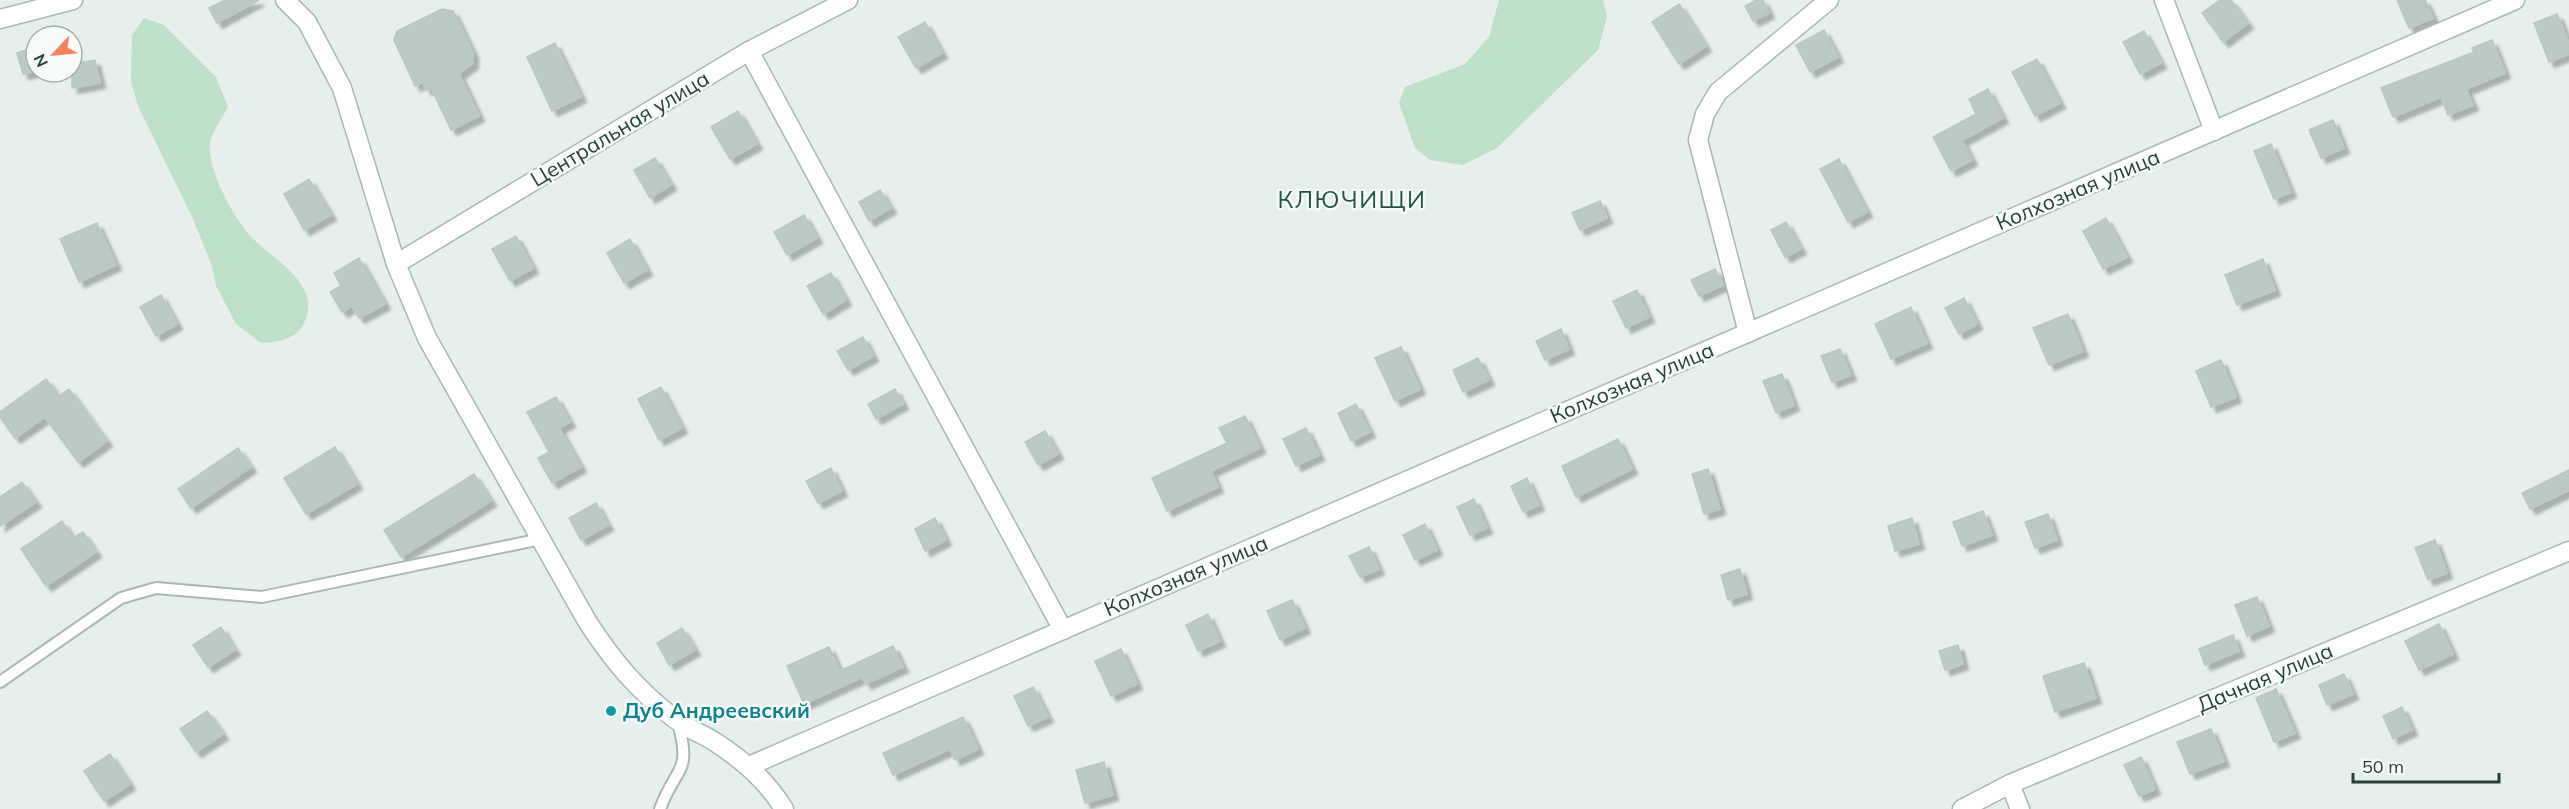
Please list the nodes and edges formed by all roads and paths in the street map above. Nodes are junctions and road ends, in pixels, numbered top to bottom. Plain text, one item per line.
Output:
1 (73, 0) edge
2 (285, 0) edge
3 (848, 0) edge
4 (1830, 0) edge
5 (2164, 0) edge
6 (2515, 0) edge
7 (0, 19) edge
8 (749, 51) junction
9 (2214, 131) junction
10 (396, 264) junction
11 (1748, 333) junction
12 (541, 539) junction
13 (2569, 551) edge
14 (1063, 630) junction
15 (0, 682) edge
16 (678, 721) junction
17 (749, 766) junction
18 (2010, 784) junction
19 (660, 809) edge
20 (784, 809) edge
21 (1962, 809) edge
22 (2020, 809) edge

1 - 7 street
2 - 10 street
3 - 8 street, Центральная улица
4 - 11 street
5 - 9 street
6 - 9 street, Колхозная улица
8 - 10 street, Центральная улица
8 - 14 street
9 - 11 street, Колхозная улица
10 - 12 street
11 - 14 street, Колхозная улица
12 - 15 lane
12 - 16 street
13 - 18 street, Дачная улица
14 - 17 street, Колхозная улица
16 - 17 street
16 - 19 lane
17 - 20 street
18 - 21 street, Дачная улица
18 - 22 street

